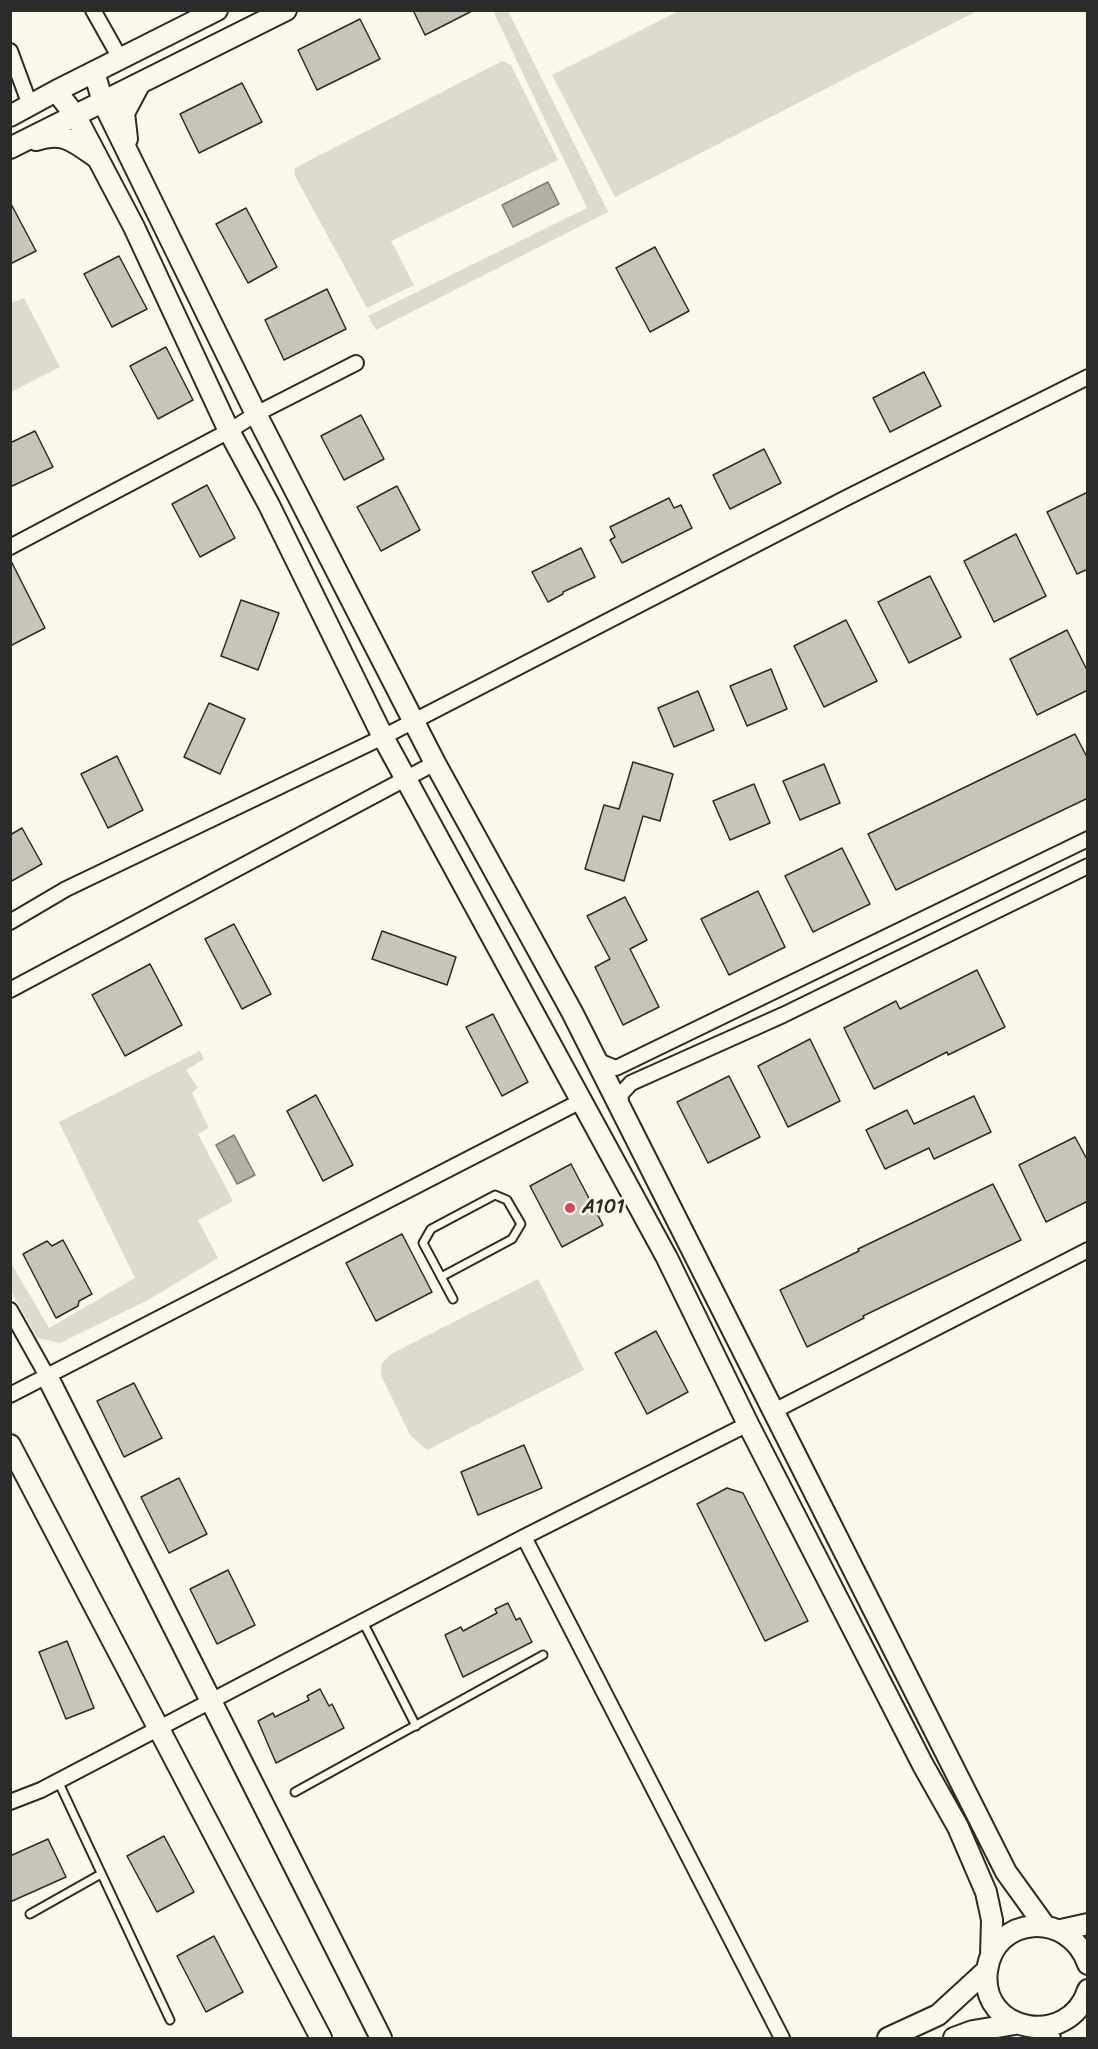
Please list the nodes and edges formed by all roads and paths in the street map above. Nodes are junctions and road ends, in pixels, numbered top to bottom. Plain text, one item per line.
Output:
1 (93, 10) edge
2 (217, 10) edge
3 (286, 10) edge
4 (10, 51) edge
5 (120, 58) junction
6 (94, 72) junction
7 (140, 83) junction
8 (56, 91) junction
9 (103, 102) junction
10 (30, 105) junction
11 (75, 115) junction
12 (10, 116) edge
13 (13, 147) edge
14 (99, 159) junction
15 (132, 162) junction
16 (356, 363) dead end
17 (1088, 377) edge
18 (256, 414) junction
19 (229, 431) junction
20 (10, 547) edge
21 (413, 720) junction
22 (383, 737) junction
23 (435, 763) junction
24 (406, 778) junction
25 (1088, 839) edge
26 (1088, 866) edge
27 (10, 922) edge
28 (10, 990) edge
29 (596, 1060) junction
30 (581, 1101) junction
31 (620, 1107) junction
32 (1088, 1250) edge
33 (441, 1277) junction
34 (453, 1299) dead end
35 (10, 1310) edge
36 (47, 1376) junction
37 (10, 1395) edge
38 (774, 1411) junction
39 (748, 1424) junction
40 (10, 1445) edge
41 (524, 1538) junction
42 (363, 1622) junction
43 (543, 1655) dead end
44 (212, 1701) junction
45 (416, 1726) junction
46 (160, 1728) junction
47 (58, 1781) junction
48 (295, 1792) dead end
49 (10, 1802) edge
50 (101, 1874) junction
51 (30, 1914) dead end
52 (1088, 1924) edge
53 (1053, 1928) junction
54 (989, 1962) junction
55 (1088, 1964) edge
56 (1086, 2001) edge
57 (171, 2020) dead end
58 (1023, 2026) junction
59 (321, 2038) edge
60 (381, 2038) edge
61 (782, 2038) edge
62 (888, 2038) edge
63 (954, 2038) edge
64 (1053, 2038) edge

1 - 5 street
2 - 5 main road
3 - 7 main road
4 - 10 street
5 - 6 main road
6 - 8 main road
6 - 9 main road
7 - 9 main road
7 - 15 main road
8 - 10 main road
8 - 11 main road
9 - 11 main road
9 - 15 main road
10 - 12 main road
11 - 13 main road
11 - 14 main road
13 - 14 main road
14 - 19 main road
15 - 18 main road
16 - 18 street
17 - 21 street
18 - 19 street
18 - 21 main road
19 - 20 street
19 - 22 main road
21 - 22 street
21 - 23 main road
22 - 24 main road
22 - 27 street
23 - 24 street
23 - 29 main road
24 - 28 street
24 - 30 main road
25 - 29 street
26 - 31 street
29 - 31 main road
30 - 36 street
30 - 39 main road
31 - 38 main road
32 - 38 street
33 - 33 lane
33 - 34 lane
35 - 36 street
36 - 37 street
36 - 44 main road
38 - 53 main road
39 - 41 street
39 - 54 main road
40 - 46 main road
41 - 42 street
41 - 61 street
42 - 44 street
42 - 45 lane
43 - 45 lane
44 - 46 street
44 - 60 main road
45 - 48 lane
46 - 47 street
46 - 59 main road
47 - 49 street
47 - 50 lane
50 - 51 lane
50 - 57 lane
52 - 53 main road
53 - 54 main road
53 - 55 main road
54 - 58 main road
54 - 62 main road
56 - 58 main road
58 - 63 main road
58 - 64 street

